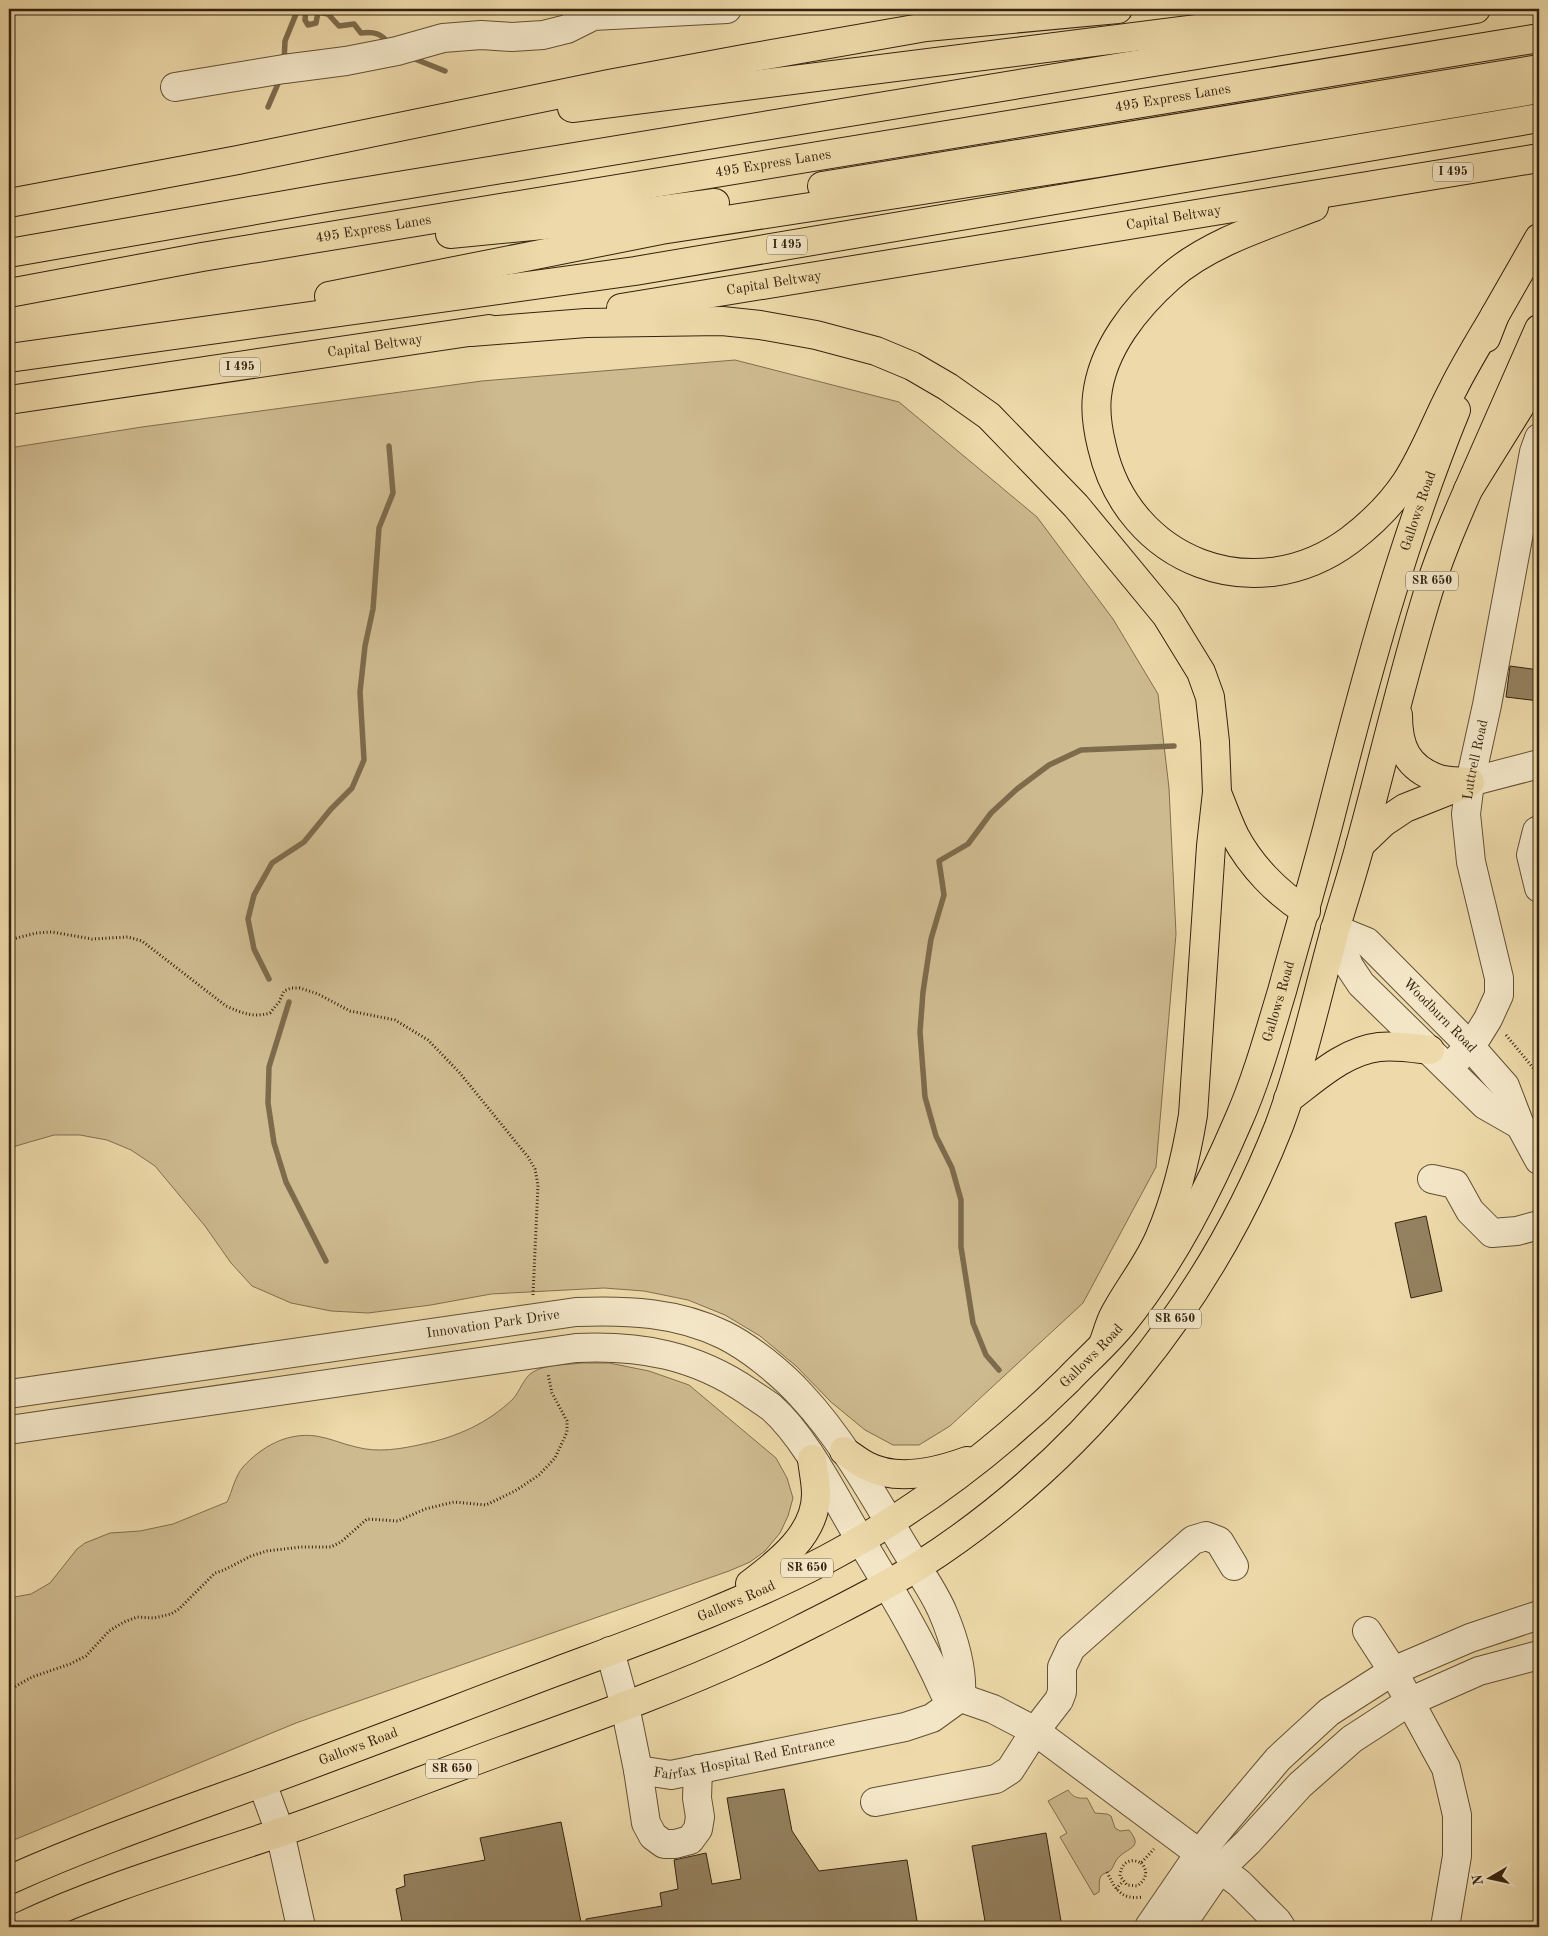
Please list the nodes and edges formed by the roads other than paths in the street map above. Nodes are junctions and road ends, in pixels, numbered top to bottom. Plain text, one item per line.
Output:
1 (727, 9) edge
2 (1118, 9) edge
3 (1354, 9) edge
4 (1476, 9) edge
5 (1539, 38) edge
6 (1539, 69) edge
7 (175, 87) dead end
8 (1539, 89) edge
9 (1539, 118) edge
10 (353, 136) junction
11 (1539, 158) edge
12 (1367, 186) junction
13 (9, 202) edge
14 (1539, 238) edge
15 (9, 253) edge
16 (202, 257) junction
17 (9, 293) edge
18 (1495, 314) junction
19 (1539, 329) edge
20 (471, 332) junction
21 (21, 356) edge
22 (1539, 376) edge
23 (9, 400) edge
24 (1539, 438) edge
25 (1468, 490) junction
26 (1531, 513) edge
27 (1399, 697) junction
28 (1539, 764) edge
29 (1470, 782) junction
30 (1217, 792) junction
31 (1539, 830) edge
32 (1360, 845) junction
33 (1539, 888) edge
34 (1306, 910) junction
35 (1335, 929) junction
36 (1469, 1046) junction
37 (1430, 1050) junction
38 (1449, 1068) junction
39 (1288, 1099) junction
40 (1520, 1125) junction
41 (1539, 1160) edge
42 (1432, 1179) dead end
43 (1539, 1224) edge
44 (1103, 1344) junction
45 (9, 1394) edge
46 (9, 1430) edge
47 (844, 1451) junction
48 (983, 1456) junction
49 (812, 1459) junction
50 (889, 1522) junction
51 (860, 1540) junction
52 (1234, 1566) dead end
53 (916, 1567) junction
54 (887, 1585) junction
55 (721, 1608) junction
56 (1539, 1615) edge
57 (1367, 1631) dead end
58 (610, 1651) junction
59 (1539, 1654) edge
60 (1393, 1671) junction
61 (961, 1697) junction
62 (1409, 1702) junction
63 (625, 1706) junction
64 (1035, 1731) junction
65 (698, 1769) junction
66 (638, 1770) junction
67 (262, 1783) junction
68 (875, 1802) dead end
69 (280, 1832) junction
70 (1209, 1862) junction
71 (9, 1880) edge
72 (50, 1921) edge
73 (304, 1926) edge
74 (20, 1927) edge
75 (1149, 1927) edge
76 (1180, 1927) edge
77 (1281, 1927) edge
78 (1445, 1927) edge

1 - 7 street
2 - 10 main road
3 - 10 main road
4 - 15 main road
5 - 16 main road, 495 Express Lanes
6 - 16 main road
8 - 21 main road
9 - 21 main road, I 495
10 - 13 main road
11 - 12 main road, Capital Beltway / I 495
12 - 18 main road
12 - 20 main road, Capital Beltway / I 495
14 - 18 main road, Gallows Road / SR 650
16 - 17 main road, 495 Express Lanes
18 - 34 main road, Gallows Road / SR 650
19 - 25 main road, SR 650
20 - 23 main road, Capital Beltway / I 495
20 - 30 main road
22 - 25 main road
24 - 26 street, Luttrell Road
25 - 27 main road, SR 650
26 - 29 street, Luttrell Road
27 - 29 main road
27 - 32 main road, SR 650
28 - 29 street
29 - 32 main road
29 - 36 street, Luttrell Road
30 - 34 main road, Woodburn Road
30 - 44 main road
31 - 33 street
32 - 35 main road, SR 650
34 - 35 main road, Woodburn Road
34 - 44 main road, Gallows Road / SR 650
35 - 36 street, Woodburn Road
35 - 37 street
35 - 39 main road, SR 650
36 - 38 street, Luttrell Road
36 - 40 street, Woodburn Road
37 - 38 street
37 - 39 main road
38 - 40 street
39 - 53 main road, SR 650
40 - 41 street, Woodburn Road
42 - 43 street
44 - 48 main road, Gallows Road / SR 650
45 - 47 street, Innovation Park Drive
46 - 49 street
47 - 48 main road
47 - 50 street, Innovation Park Drive
48 - 50 main road, Gallows Road / SR 650
49 - 51 street
49 - 55 main road
50 - 51 main road, Gallows Road / SR 650
50 - 53 street, Innovation Park Drive
51 - 54 street
51 - 55 main road, Gallows Road / SR 650
52 - 64 street
53 - 54 main road, SR 650
53 - 61 street, Innovation Park Drive
54 - 61 street
54 - 63 main road, SR 650
55 - 58 main road, Gallows Road / SR 650
56 - 60 street
57 - 60 street
58 - 63 street, Fairfax Hospital Red Entrance
58 - 67 main road, Gallows Road / SR 650
59 - 62 street
60 - 62 street
60 - 70 street
61 - 64 street
61 - 65 street, Fairfax Hospital Red Entrance
62 - 70 street
62 - 78 street
63 - 66 street, Fairfax Hospital Red Entrance
63 - 69 main road, SR 650
64 - 68 street
64 - 70 street
65 - 66 street, Fairfax Hospital Red Entrance
65 - 66 street
67 - 69 street
67 - 71 main road, Gallows Road / SR 650
69 - 72 main road, SR 650
69 - 73 street
70 - 75 street
70 - 76 street
70 - 77 street
72 - 74 main road, SR 650

